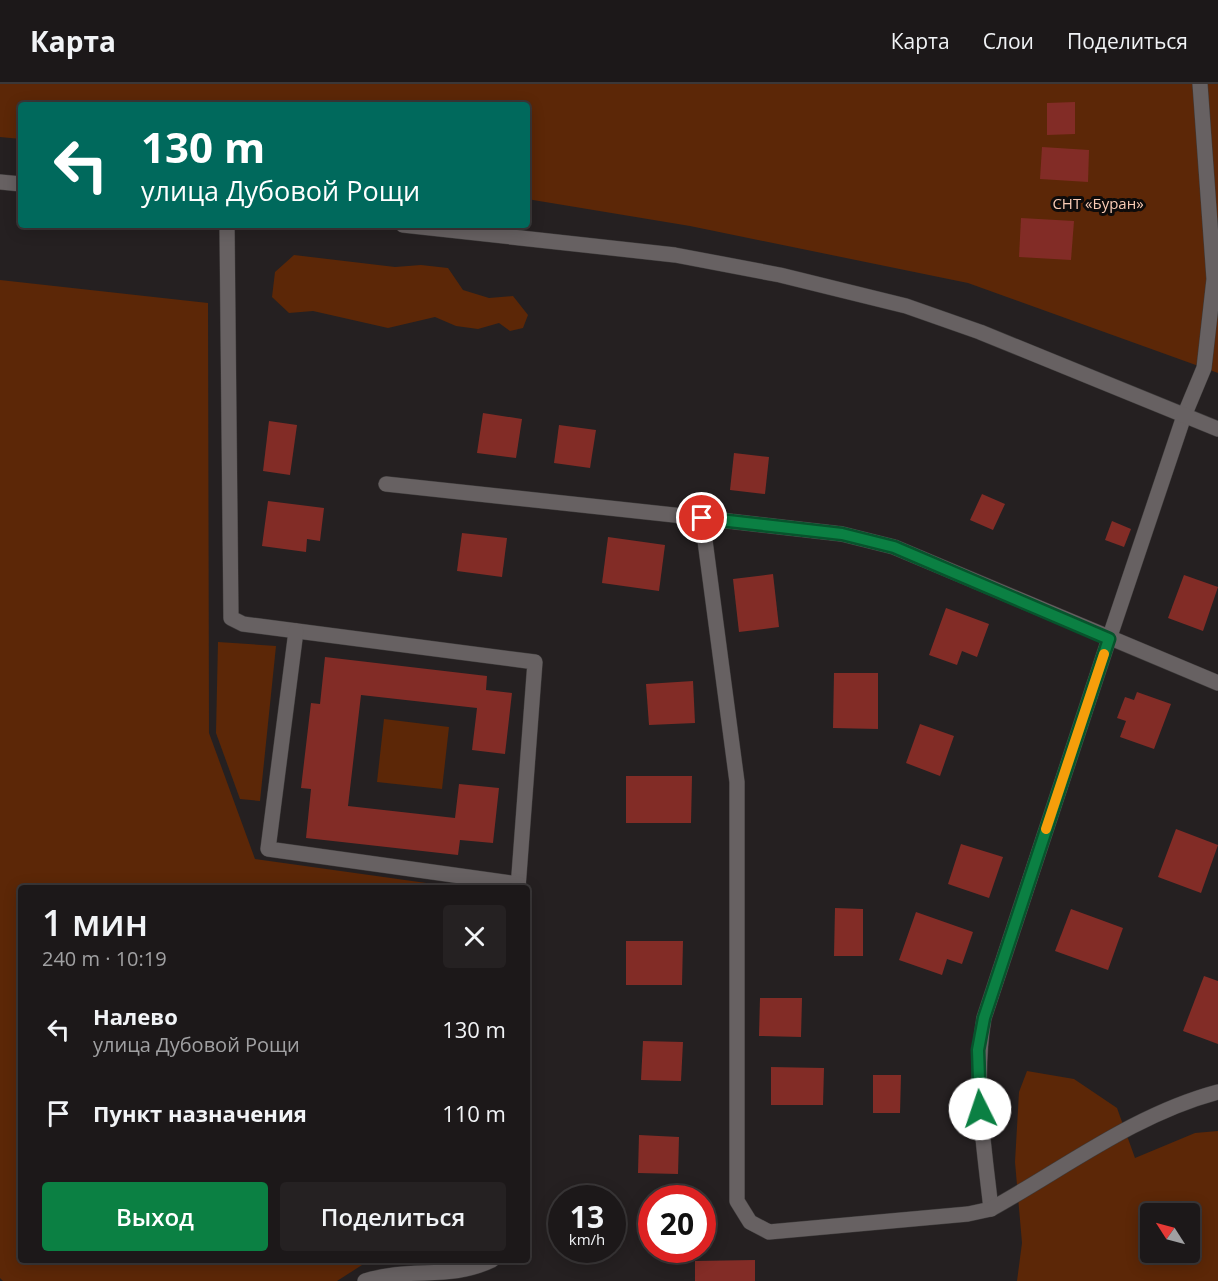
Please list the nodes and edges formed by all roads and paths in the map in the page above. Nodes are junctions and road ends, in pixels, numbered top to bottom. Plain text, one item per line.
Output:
1 (1200, 84) edge
2 (0, 182) edge
3 (18, 184) edge
4 (227, 228) edge
5 (430, 228) edge
6 (1216, 279) edge
7 (1184, 416) junction
8 (1218, 429) edge
9 (386, 484) dead end
10 (702, 518) junction
11 (296, 631) junction
12 (1109, 639) junction
13 (1218, 683) edge
14 (511, 885) edge
15 (518, 885) edge
16 (1218, 1092) edge
17 (991, 1209) junction
18 (488, 1263) edge
19 (365, 1281) edge

1 - 6 street
2 - 3 street
4 - 11 street
5 - 7 street
6 - 7 street
7 - 8 street
7 - 12 street
9 - 10 street
10 - 12 street
10 - 17 street
11 - 14 street
11 - 15 street
12 - 13 street
12 - 17 street
16 - 17 street
18 - 19 street

